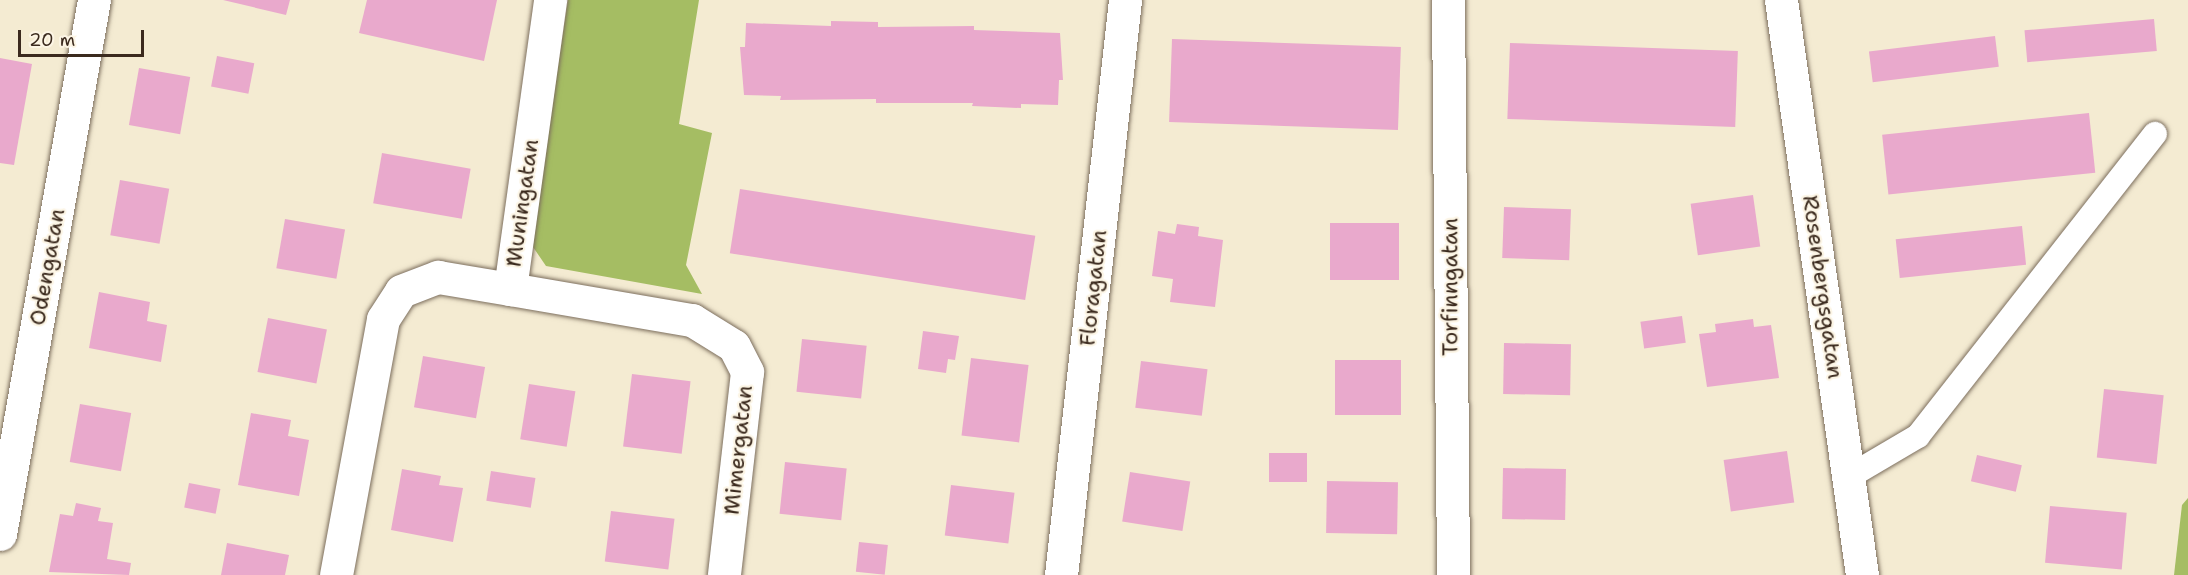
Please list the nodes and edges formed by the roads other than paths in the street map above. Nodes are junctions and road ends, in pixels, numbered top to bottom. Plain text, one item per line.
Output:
1 (94, 0) edge
2 (550, 0) edge
3 (1125, 0) edge
4 (1448, 0) edge
5 (1781, 0) edge
6 (2155, 134) dead end
7 (510, 289) junction
8 (1850, 476) junction
9 (0, 534) edge
10 (336, 575) edge
11 (724, 575) edge
12 (1060, 575) edge
13 (1453, 575) edge
14 (1862, 575) edge

1 - 9 street, Odengatan
2 - 7 street, Muningatan
3 - 12 street, Floragatan
4 - 13 street, Torfinngatan
5 - 8 street, Rosenbergsgatan
6 - 8 lane
7 - 10 street, Muningatan
7 - 11 street, Mimergatan
8 - 14 street, Rosenbergsgatan

